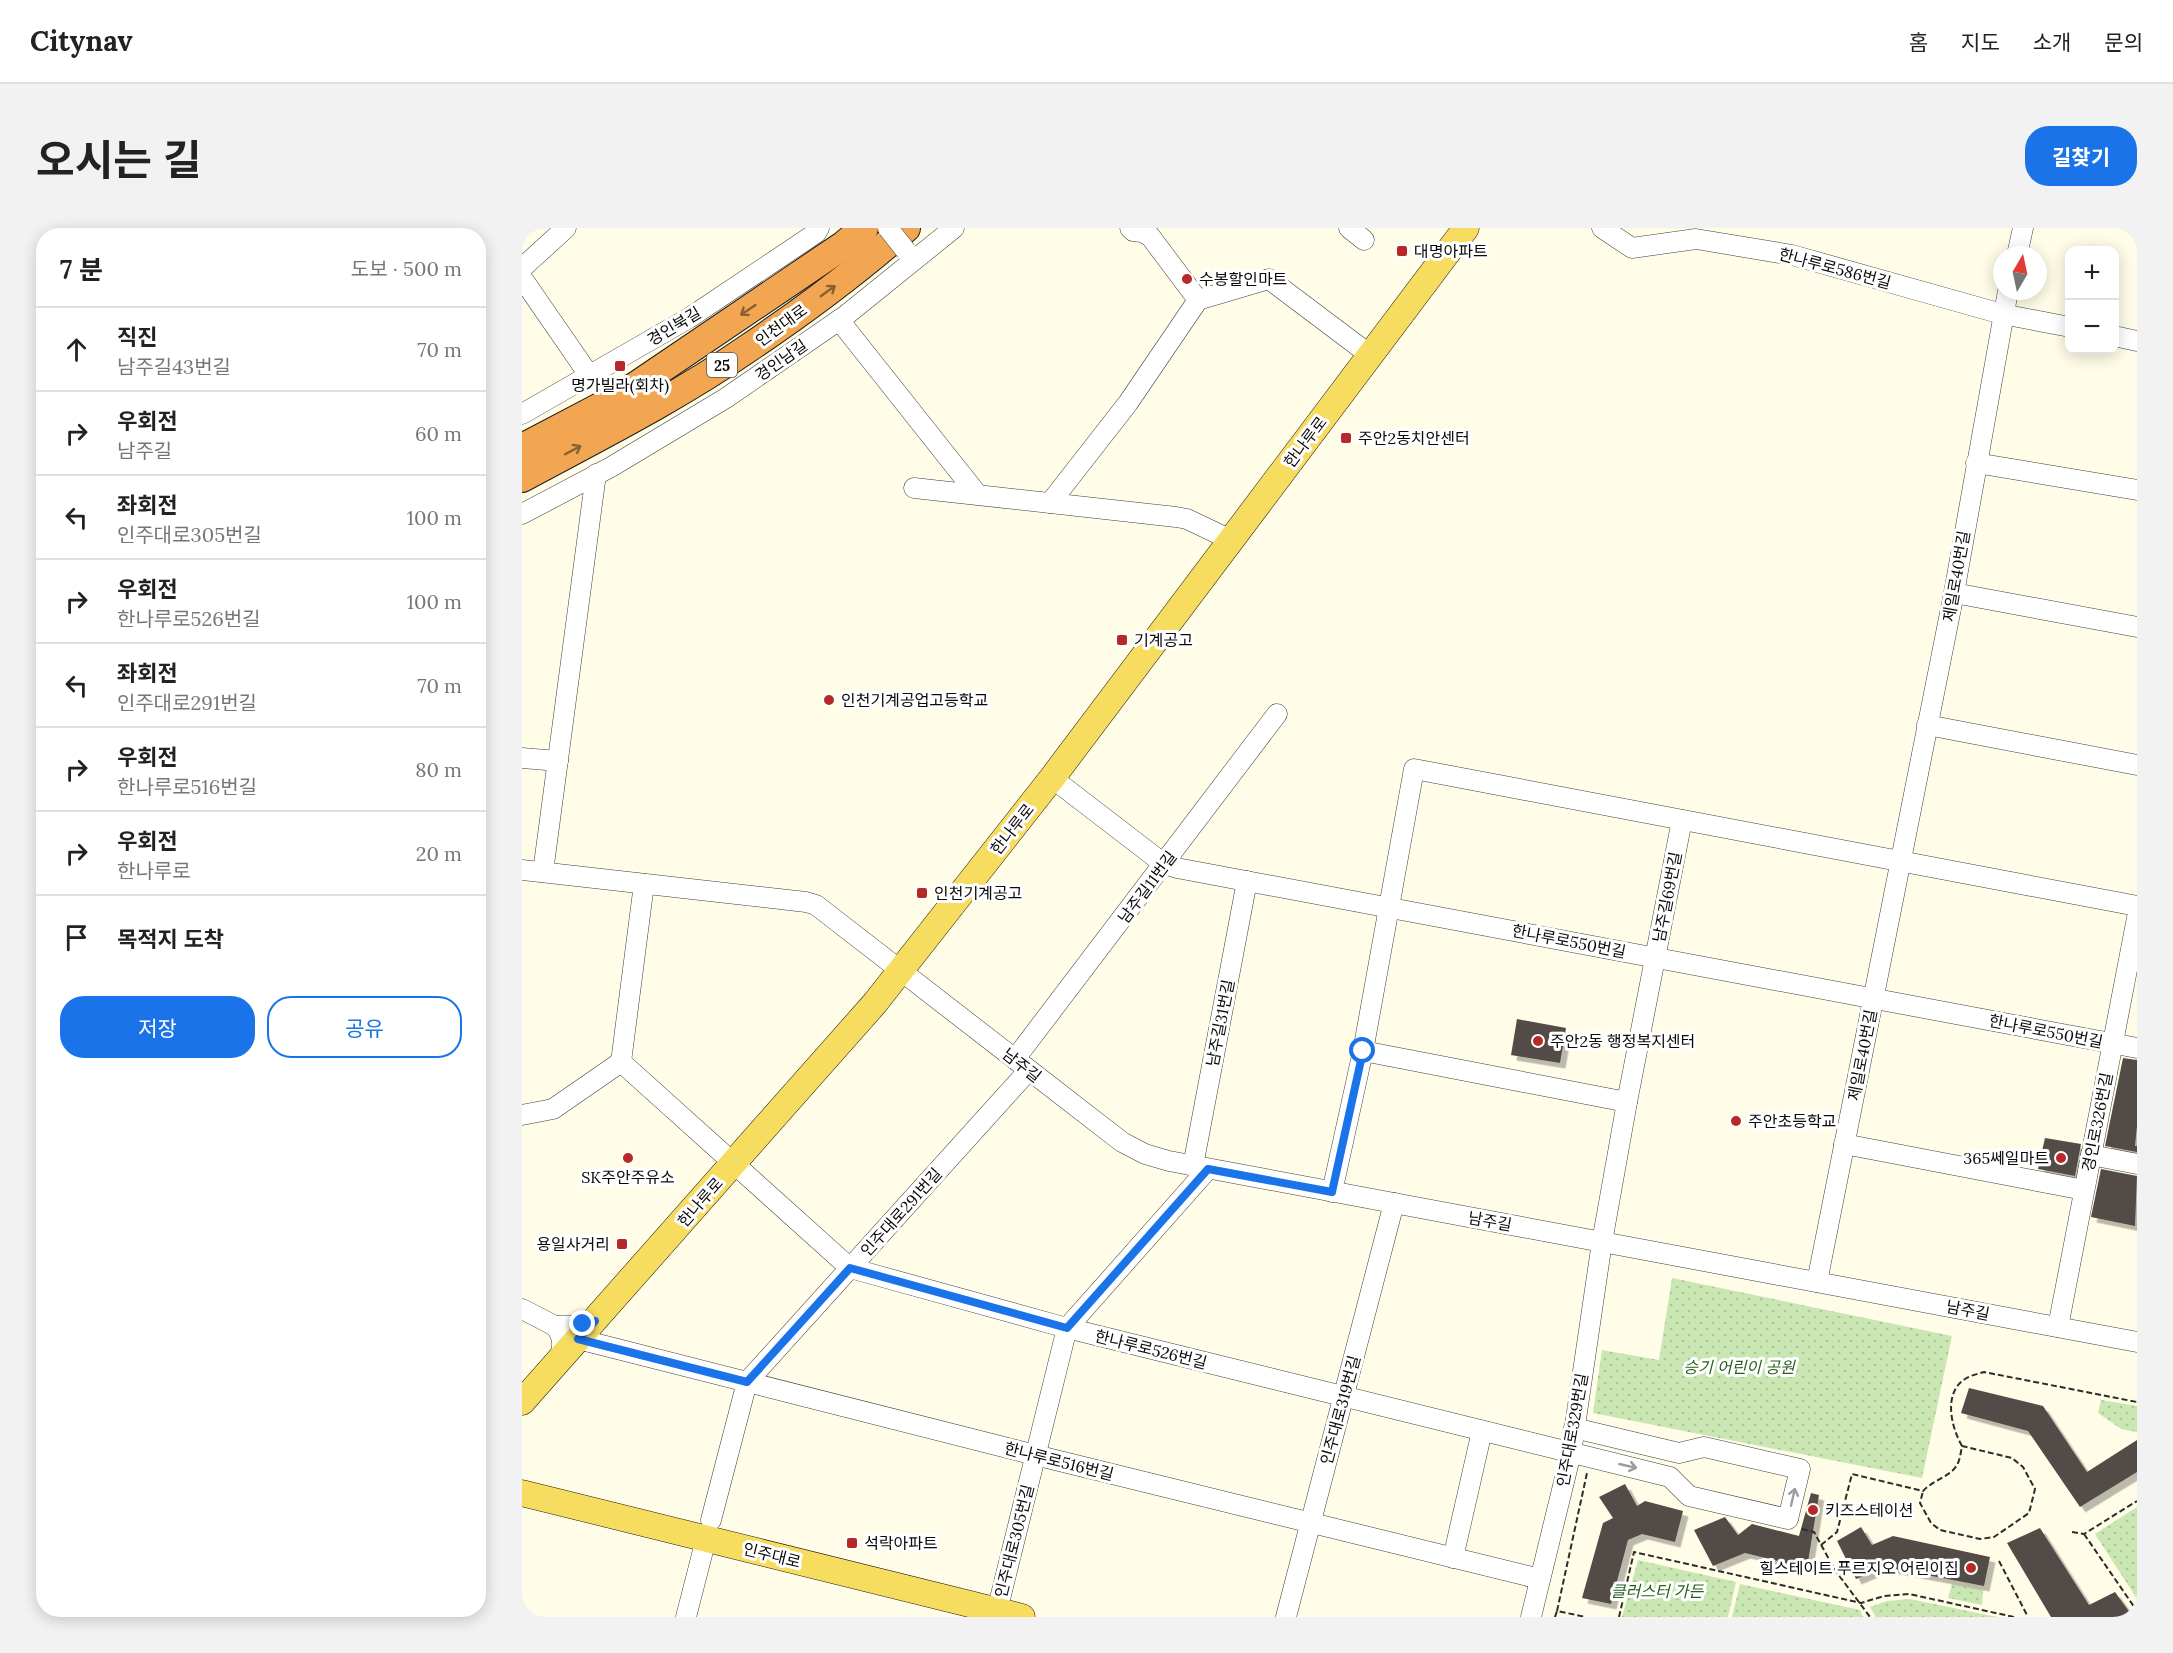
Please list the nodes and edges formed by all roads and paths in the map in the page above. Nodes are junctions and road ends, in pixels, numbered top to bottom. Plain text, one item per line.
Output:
1 (566, 228) edge
2 (819, 228) edge
3 (864, 228) edge
4 (888, 228) edge
5 (954, 228) edge
6 (1130, 228) edge
7 (1349, 228) edge
8 (1466, 228) edge
9 (1602, 228) edge
10 (2023, 228) edge
11 (1698, 233) edge
12 (1364, 240) dead end
13 (909, 246) edge
14 (2019, 246) edge
15 (522, 268) edge
16 (522, 278) edge
17 (1198, 300) junction
18 (2006, 300) edge
19 (2002, 314) junction
20 (839, 320) junction
21 (2065, 326) edge
22 (2119, 337) edge
23 (2137, 341) edge
24 (1370, 355) junction
25 (589, 375) junction
26 (522, 414) edge
27 (522, 448) edge
28 (1976, 464) junction
29 (596, 474) junction
30 (522, 478) edge
31 (914, 488) dead end
32 (2137, 490) edge
33 (977, 495) junction
34 (1050, 503) junction
35 (522, 514) edge
36 (1231, 540) junction
37 (1954, 592) junction
38 (2137, 627) edge
39 (1277, 714) dead end
40 (1927, 725) junction
41 (522, 758) edge
42 (558, 761) junction
43 (2137, 765) edge
44 (1052, 778) junction
45 (1682, 820) junction
46 (1900, 861) junction
47 (1164, 864) junction
48 (522, 870) edge
49 (543, 872) junction
50 (1247, 881) junction
51 (644, 884) junction
52 (2137, 906) edge
53 (1389, 907) junction
54 (2137, 918) edge
55 (1655, 958) junction
56 (901, 971) junction
57 (2131, 979) edge
58 (1873, 998) junction
59 (2112, 1043) junction
60 (2137, 1048) edge
61 (1363, 1051) junction
62 (621, 1062) junction
63 (1022, 1064) junction
64 (1627, 1102) junction
65 (522, 1115) edge
66 (1844, 1144) junction
67 (2091, 1155) junction
68 (733, 1164) junction
69 (2137, 1164) edge
70 (1200, 1167) junction
71 (2084, 1190) junction
72 (1332, 1192) junction
73 (1394, 1203) junction
74 (1602, 1242) junction
75 (850, 1268) junction
76 (1816, 1282) junction
77 (522, 1309) edge
78 (555, 1326) junction
79 (2058, 1327) junction
80 (1067, 1328) junction
81 (586, 1330) junction
82 (2137, 1341) edge
83 (558, 1362) junction
84 (747, 1382) junction
85 (1344, 1397) junction
86 (522, 1402) edge
87 (2137, 1402) edge
88 (1574, 1428) junction
89 (1482, 1431) junction
90 (1962, 1446) junction
91 (1571, 1453) junction
92 (1035, 1455) junction
93 (1589, 1465) dead end
94 (1923, 1491) junction
95 (522, 1493) edge
96 (2137, 1501) edge
97 (1311, 1523) junction
98 (1800, 1529) dead end
99 (2072, 1532) dead end
100 (708, 1534) junction
101 (2084, 1534) junction
102 (1821, 1545) junction
103 (1453, 1558) junction
104 (1999, 1561) dead end
105 (1540, 1579) junction
106 (1861, 1603) junction
107 (1557, 1611) junction
108 (2137, 1611) edge
109 (993, 1613) edge
110 (686, 1617) edge
111 (1022, 1617) edge
112 (1286, 1617) edge
113 (1531, 1617) edge
114 (1555, 1617) edge
115 (1586, 1617) edge
116 (1619, 1617) edge
117 (1870, 1617) edge
118 (2014, 1617) edge
119 (2028, 1617) edge

1 - 15 street
2 - 25 street, 경인북길
3 -> 27 highway, 인천대로 / 25
4 - 13 street, bridge
5 - 13 street, 경인남길
6 - 17 street
7 - 12 street
8 - 24 main road, 한나루로
9 - 11 street, 한나루로586번길
10 - 14 street
11 - 19 street, 한나루로586번길
13 - 20 street, 경인남길
30 -> 13 highway, 인천대로 / 25
16 - 25 street
17 - 24 street
17 - 34 street
18 - 19 street, 제일로40번길
19 - 21 street, 한나루로586번길
19 - 28 street, 제일로40번길
20 - 29 street, 경인남길
20 - 33 street
22 - 23 street
24 - 36 main road, 한나루로
25 - 26 street, 경인북길
28 - 32 street
28 - 37 street, 제일로40번길
29 - 35 street, 경인남길
29 - 42 street
31 - 33 street
33 - 34 street
34 - 36 street
36 - 44 main road, 한나루로
37 - 38 street
37 - 40 street, 제일로40번길
39 - 47 street, 남주길11번길
40 - 43 street
40 - 46 street, 제일로40번길
41 - 42 street
42 - 49 street
44 - 47 street, 한나루로550번길
44 - 56 main road, 한나루로
45 - 46 street
45 - 53 street
45 - 55 street, 남주길69번길
46 - 52 street
46 - 58 street, 제일로40번길
47 - 50 street, 한나루로550번길
47 - 63 street, 남주길11번길
48 - 49 street, 남주길
49 - 51 street, 남주길
50 - 53 street, 한나루로550번길
50 - 70 street, 남주길31번길
51 - 56 street, 남주길
51 - 62 street
53 - 55 street, 한나루로550번길
53 - 61 street
54 - 57 street, 경인로326번길
55 - 58 street, 한나루로550번길
55 - 64 street, 남주길69번길
56 - 63 street, 남주길
56 - 68 main road, 한나루로
57 - 59 street, 경인로326번길
58 - 59 street, 한나루로550번길
58 - 66 street, 제일로40번길
59 - 60 street, 한나루로550번길
59 - 67 street, 경인로326번길
61 - 64 street
61 - 72 street
62 - 65 street
62 - 68 street, 한나루로526번길
63 - 70 street, 남주길
63 - 75 street, 인주대로291번길
64 - 74 street, 남주길69번길
66 - 71 street
66 - 76 street, 제일로40번길
67 - 69 street
67 - 71 street, 경인로326번길
68 - 75 street, 한나루로526번길
68 - 81 main road, 한나루로
70 - 72 street, 남주길
70 - 80 street, 인주대로305번길
71 - 79 street, 경인로326번길
72 - 73 street, 남주길
73 - 74 street, 남주길
73 - 85 street, 인주대로319번길
74 - 76 street, 남주길
74 - 88 street, 인주대로329번길
75 - 80 street, 한나루로526번길
75 - 84 street, 인주대로291번길
76 - 79 street, 남주길
77 - 78 street
78 - 81 street
78 - 83 street
79 - 82 street, 남주길
80 - 85 street, 한나루로526번길
80 - 92 street, 인주대로305번길
81 - 83 main road, 한나루로
81 - 84 street, 한나루로516번길
83 - 86 main road, 한나루로
84 - 92 street, 한나루로516번길
84 - 100 street, 인주대로291번길
85 - 89 street, 한나루로526번길
85 - 97 street, 인주대로319번길
87 - 90 path
88 - 91 street, 인주대로329번길
91 -> 88 street, 한나루로526번길
89 - 91 street, 한나루로526번길
89 - 103 street
90 - 94 path
90 - 94 path
91 - 105 street, 인주대로329번길
92 - 97 street, 한나루로516번길
92 - 109 street, 인주대로305번길
93 - 107 path
94 - 102 path
95 - 100 main road, 인주대로
96 - 101 path
97 - 103 street, 한나루로516번길
97 - 112 street, 인주대로319번길
98 - 102 path
99 - 101 path
100 - 109 main road, 인주대로
100 - 110 street, 인주대로291번길
101 - 108 path
102 - 106 path
103 - 105 street, 한나루로516번길
104 - 119 path
105 - 113 street, 인주대로329번길
106 - 116 path
106 - 117 path
106 - 118 path
107 - 114 path
107 - 115 path
109 - 111 main road, 인주대로

